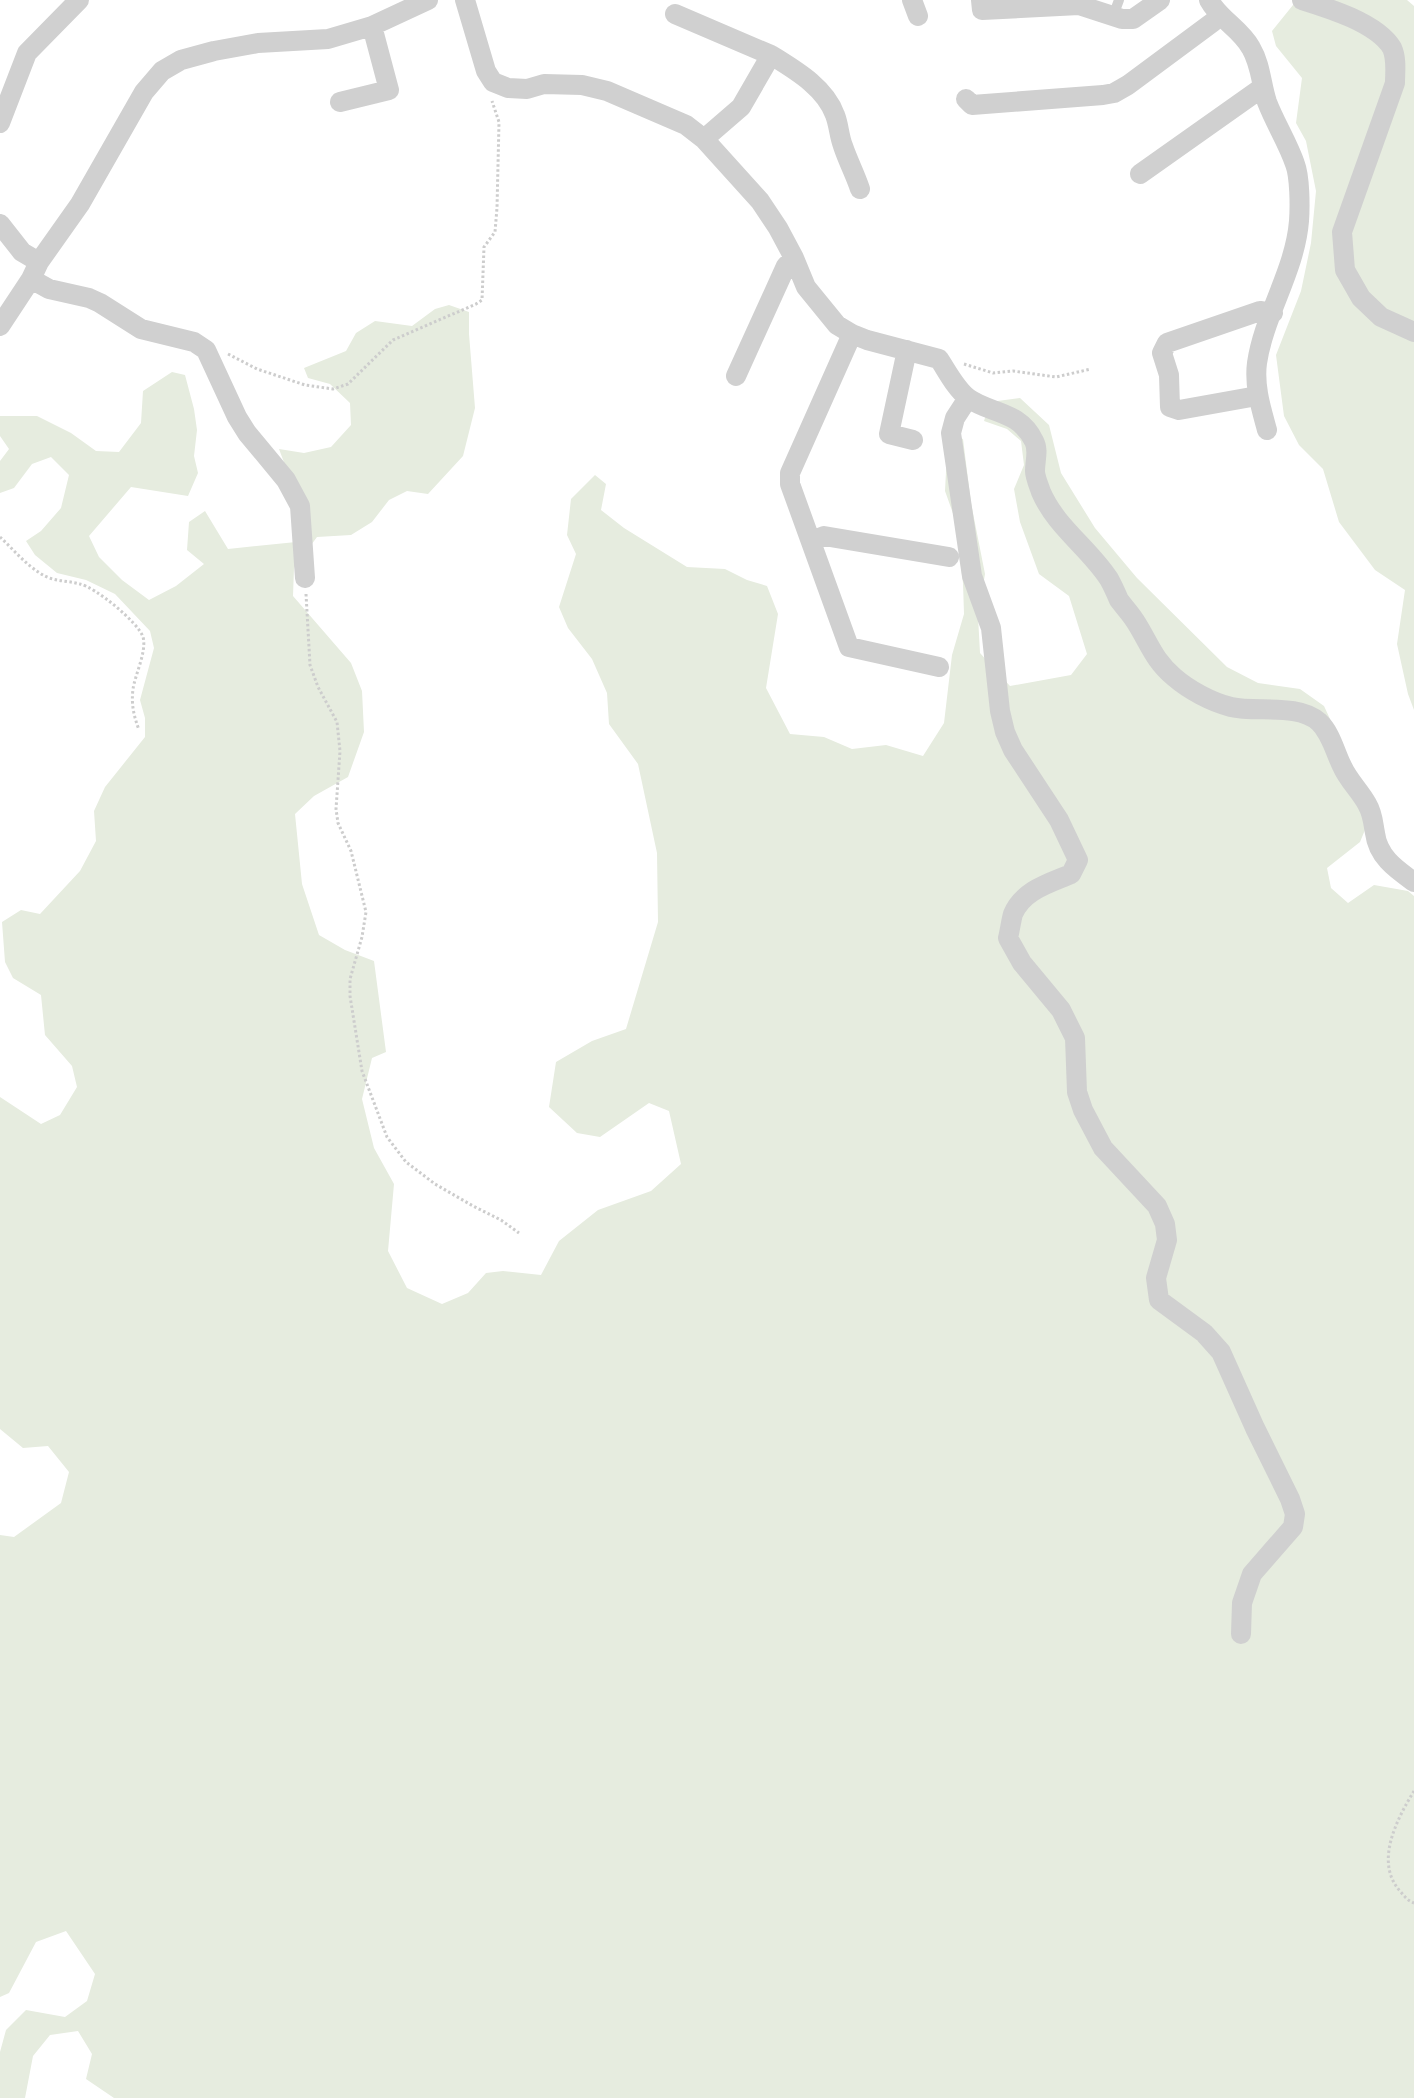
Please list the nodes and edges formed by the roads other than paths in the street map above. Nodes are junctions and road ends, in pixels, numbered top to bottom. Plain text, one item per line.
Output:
1 (79, 0) edge
2 (428, 0) edge
3 (465, 0) edge
4 (981, 0) edge
5 (1160, 0) edge
6 (1303, 0) edge
7 (1038, 3) edge
8 (1214, 7) edge
9 (1116, 8) edge
10 (675, 14) dead end
11 (372, 26) junction
12 (771, 55) junction
13 (1263, 87) junction
14 (966, 99) dead end
15 (340, 102) dead end
16 (0, 123) edge
17 (704, 139) junction
18 (1140, 174) dead end
19 (860, 189) dead end
20 (0, 224) edge
21 (794, 258) junction
22 (35, 270) junction
23 (1273, 313) junction
24 (0, 326) edge
25 (1414, 332) edge
26 (852, 334) junction
27 (907, 350) junction
28 (736, 376) dead end
29 (1257, 396) junction
30 (968, 398) junction
31 (1267, 430) dead end
32 (913, 440) dead end
33 (811, 541) junction
34 (949, 557) dead end
35 (305, 578) road end
36 (939, 666) dead end
37 (1414, 882) edge
38 (1241, 1634) dead end

1 - 16 street
2 - 11 street
3 - 17 street
4 - 7 street
5 - 9 street
6 - 25 street
7 - 9 street
8 - 13 street
8 - 14 street
10 - 12 street
11 - 15 street
11 - 22 street
12 - 17 street
12 - 19 street
13 - 18 street
13 - 23 street
17 - 21 street
20 - 22 street
21 - 26 street
21 - 28 street
22 - 24 street
22 - 35 street
23 - 29 street
23 - 29 street
26 - 27 street
26 - 33 street
27 - 30 street
27 - 32 street
29 - 31 street
30 - 37 street
30 - 38 street
33 - 34 street
33 - 36 street

